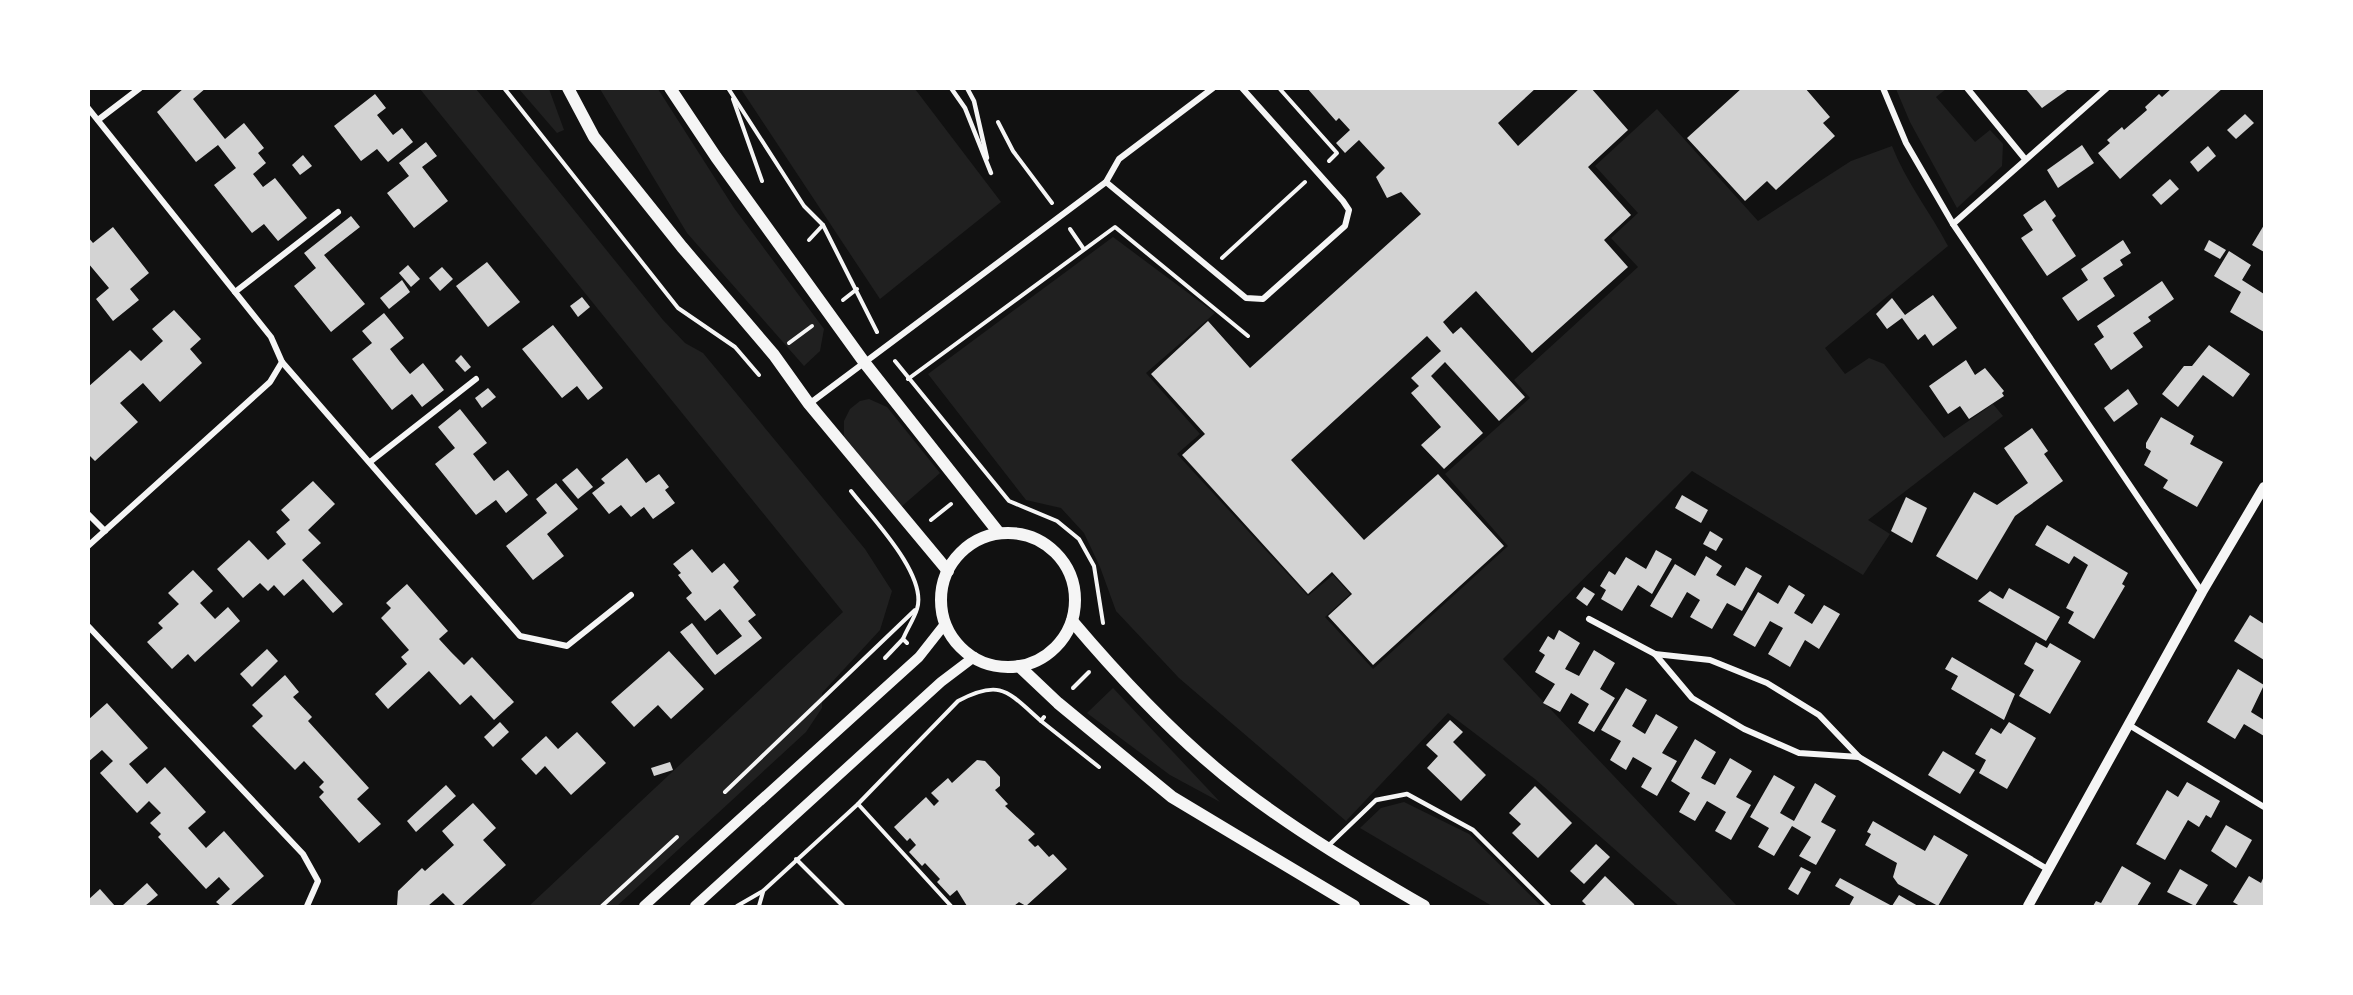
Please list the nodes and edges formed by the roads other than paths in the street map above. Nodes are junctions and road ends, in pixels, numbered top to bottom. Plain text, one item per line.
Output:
1 (140, 88) edge
2 (568, 88) edge
3 (670, 88) edge
4 (951, 88) edge
5 (967, 88) edge
6 (1213, 88) edge
7 (1242, 88) edge
8 (1882, 88) edge
9 (1967, 88) edge
10 (2107, 88) edge
11 (88, 108) edge
12 (98, 120) junction
13 (2025, 159) junction
14 (1106, 182) junction
15 (338, 212) dead end
16 (1953, 224) junction
17 (235, 292) junction
18 (282, 362) junction
19 (864, 362) junction
20 (476, 379) dead end
21 (809, 404) junction
22 (370, 462) junction
23 (2265, 487) edge
24 (88, 514) edge
25 (105, 531) junction
26 (999, 533) junction
27 (88, 546) edge
28 (948, 571) junction
29 (2202, 592) junction
30 (631, 595) dead end
31 (1589, 620) dead end
32 (1072, 621) junction
33 (945, 624) junction
34 (88, 626) edge
35 (1655, 654) junction
36 (974, 657) junction
37 (1019, 666) junction
38 (2129, 725) junction
39 (1859, 757) junction
40 (2265, 807) edge
41 (1326, 849) junction
42 (2049, 870) junction
43 (307, 906) edge
44 (644, 906) edge
45 (695, 906) edge
46 (1354, 906) edge
47 (1424, 906) edge
48 (1549, 906) edge
49 (2028, 906) edge

1 - 12 street
2 - 21 main road
3 - 19 main road
4 - 5 lane
6 - 14 street
7 - 14 street
8 - 16 street
9 - 13 street
10 - 13 street
11 - 12 street
12 - 17 street
13 - 16 street
14 - 19 street
15 - 17 street
16 - 29 street
17 - 18 street
18 - 22 street
18 - 25 street
19 - 21 street
19 - 26 main road
20 - 22 street
21 - 28 main road
22 - 30 street
23 - 29 street
24 - 25 street
25 - 27 street
26 - 28 main road
26 - 32 main road
28 - 33 main road
29 - 38 street
31 - 35 street
32 - 37 main road
32 - 41 main road
33 - 36 main road
33 - 44 street
34 - 43 street
35 - 39 street
35 - 39 street
36 - 37 main road
36 - 45 street
37 - 46 main road
38 - 40 street
38 - 42 street
39 - 42 street
41 - 47 main road
41 - 48 lane
42 - 49 street

